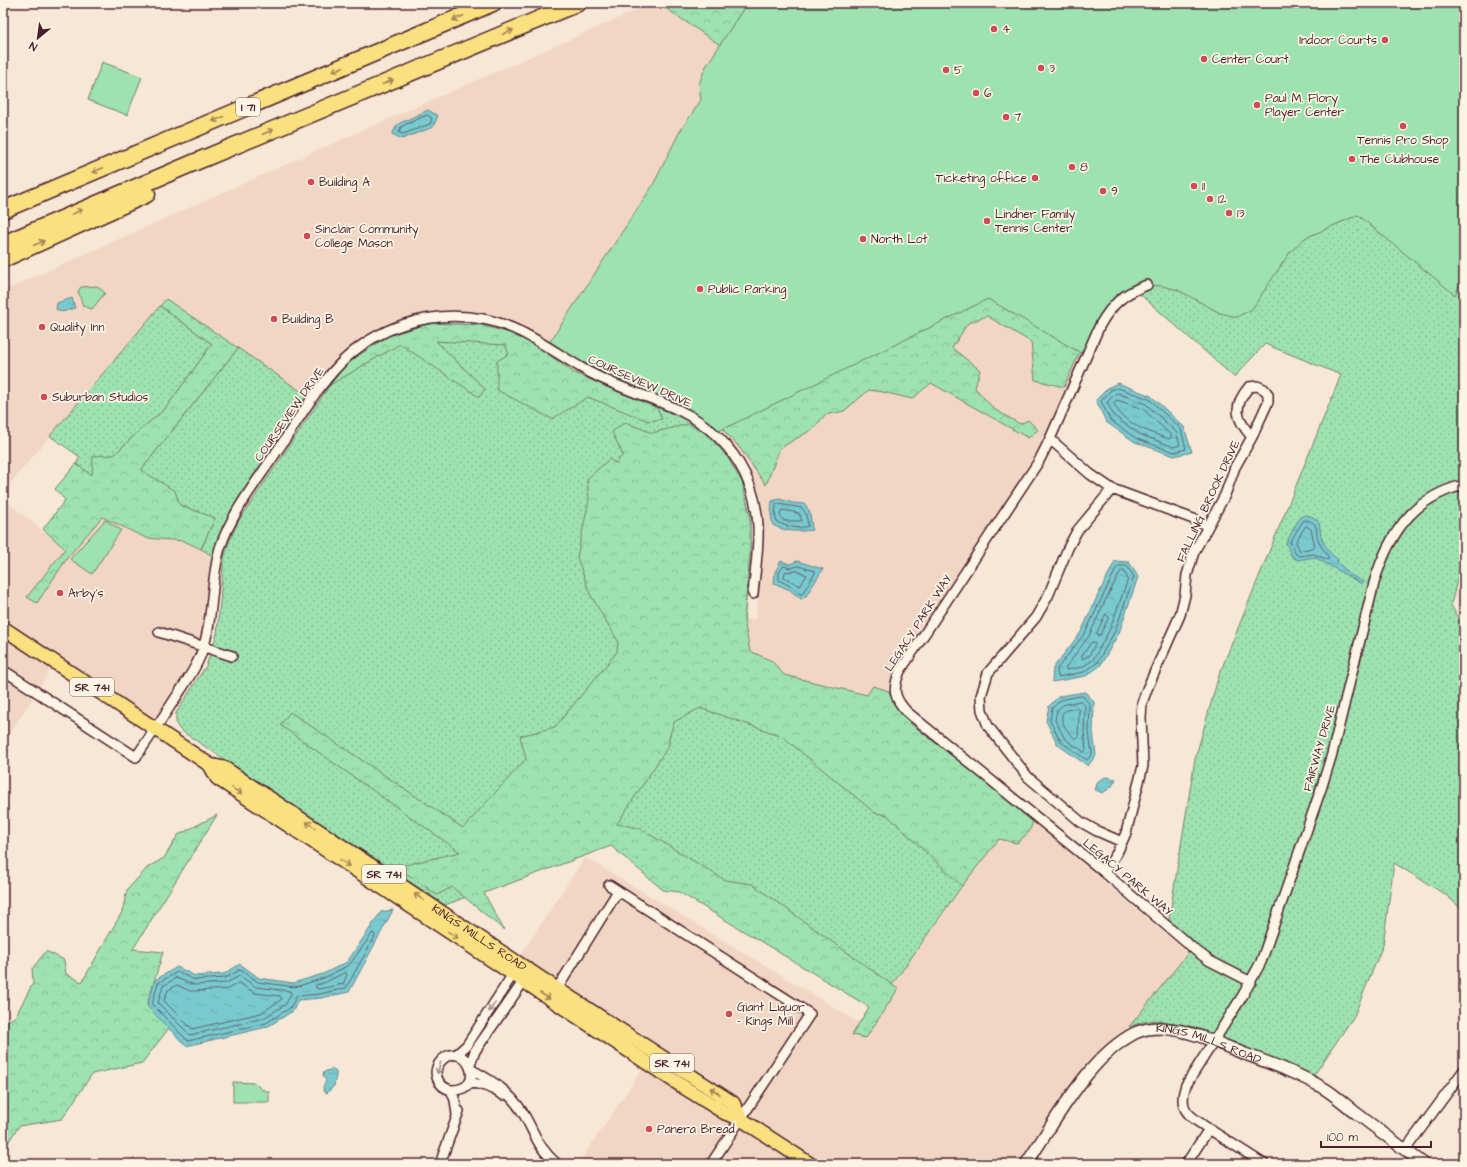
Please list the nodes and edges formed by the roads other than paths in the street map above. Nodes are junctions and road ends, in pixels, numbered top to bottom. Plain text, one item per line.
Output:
1 (493, 3) edge
2 (578, 3) edge
3 (193, 163) junction
4 (3, 210) edge
5 (3, 244) edge
6 (3, 259) edge
7 (1147, 285) dead end
8 (1252, 437) junction
9 (1050, 439) junction
10 (1464, 485) edge
11 (1112, 489) junction
12 (1208, 526) junction
13 (753, 594) dead end
14 (3, 628) edge
15 (158, 632) dead end
16 (204, 647) junction
17 (232, 656) dead end
18 (3, 670) edge
19 (155, 729) junction
20 (210, 765) junction
21 (1122, 842) junction
22 (1104, 872) junction
23 (609, 885) dead end
24 (618, 891) junction
25 (518, 978) junction
26 (1251, 982) junction
27 (557, 989) junction
28 (1214, 1041) junction
29 (456, 1056) junction
30 (471, 1067) junction
31 (1464, 1070) edge
32 (465, 1086) junction
33 (451, 1090) junction
34 (512, 1100) junction
35 (457, 1115) junction
36 (741, 1119) junction
37 (1209, 1129) junction
38 (1405, 1150) junction
39 (441, 1164) edge
40 (557, 1164) edge
41 (711, 1164) edge
42 (810, 1164) edge
43 (1026, 1164) edge
44 (1186, 1164) edge
45 (1264, 1164) edge
46 (1424, 1164) edge

1 -> 4 highway, I 71
3 -> 2 highway, I 71
5 -> 3 highway, I 71
6 -> 3 highway
7 - 9 street, LEGACY PARK WAY
8 - 8 street, FALLING BROOK DRIVE
8 - 12 street, FALLING BROOK DRIVE
9 - 11 street
9 - 22 street, LEGACY PARK WAY
10 - 26 street, FAIRWAY DRIVE
11 - 12 street
11 - 21 street
12 - 21 street, FALLING BROOK DRIVE
13 - 16 street, COURSEVIEW DRIVE
14 - 19 main road, KINGS MILLS ROAD / SR 741
15 - 16 street
16 - 17 street
16 - 19 street, COURSEVIEW DRIVE
18 - 19 street, COURSEVIEW DRIVE
19 - 20 main road, KINGS MILLS ROAD / SR 741
20 -> 25 main road, KINGS MILLS ROAD / SR 741
27 -> 20 main road, KINGS MILLS ROAD / SR 741
21 - 22 street, FALLING BROOK DRIVE
22 - 26 street, LEGACY PARK WAY
23 - 24 street
24 - 27 street
24 - 36 street
25 -> 29 street
25 - 30 street
25 -> 36 main road, KINGS MILLS ROAD / SR 741
26 - 28 street, FAIRWAY DRIVE
36 -> 27 main road, KINGS MILLS ROAD / SR 741
28 - 37 street, FAIRWAY DRIVE
28 - 38 street, KINGS MILLS ROAD
28 - 43 street, KINGS MILLS ROAD
29 - 30 street
29 -> 33 street
30 - 32 street
30 - 34 street
31 - 38 street
32 - 33 street
32 - 34 street
32 - 35 street
33 - 35 street
34 - 40 street
35 - 39 street
36 - 41 street
36 - 42 main road, KINGS MILLS ROAD / SR 741
37 - 44 street
37 - 45 street, FAIRWAY DRIVE
38 - 46 street, KINGS MILLS ROAD

